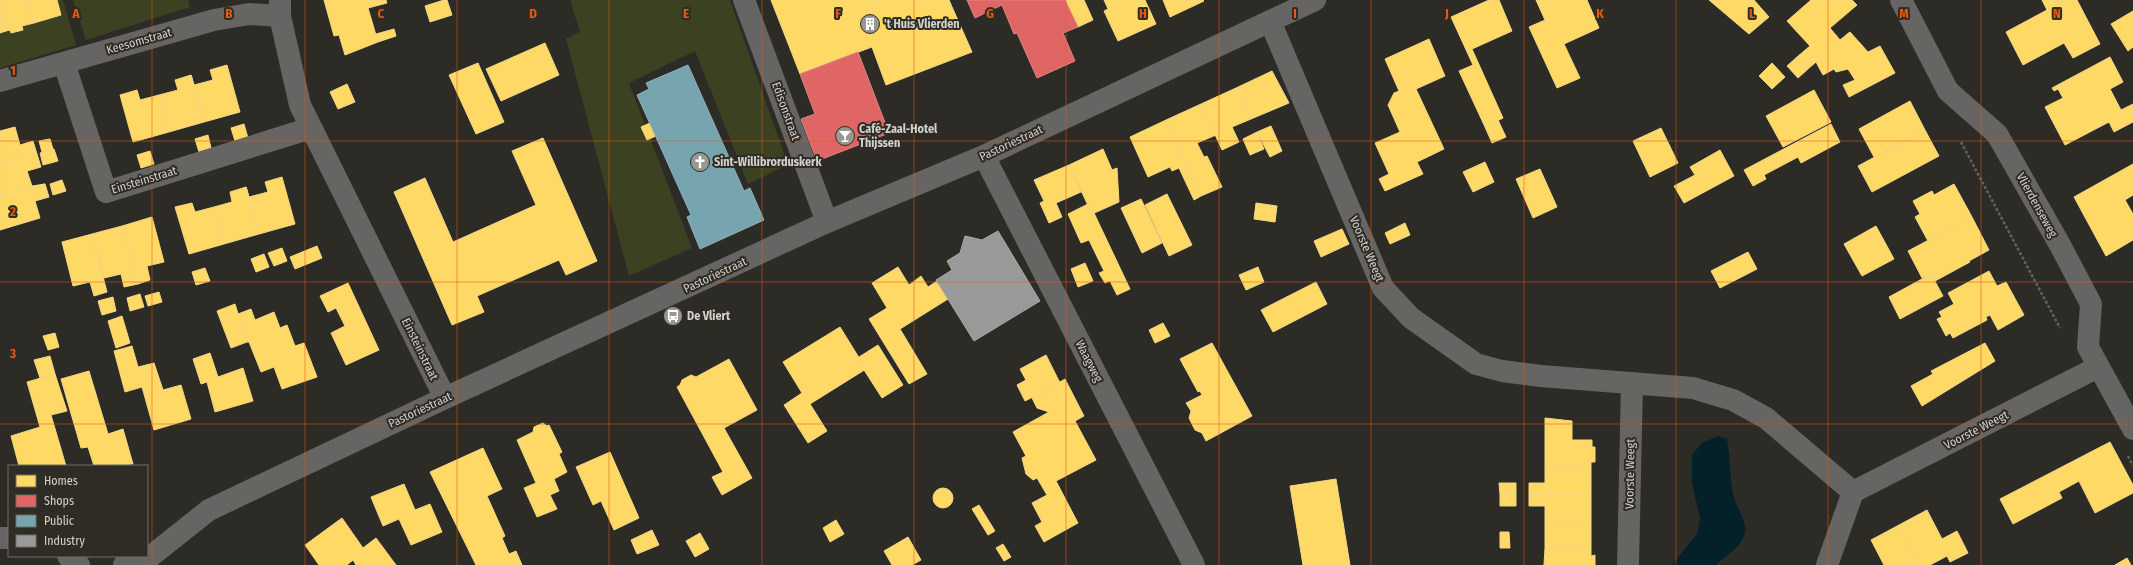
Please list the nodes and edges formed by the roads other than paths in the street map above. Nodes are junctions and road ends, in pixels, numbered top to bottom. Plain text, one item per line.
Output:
1 (744, 0) edge
2 (1315, 0) edge
3 (1901, 0) edge
4 (280, 8) edge
5 (1270, 21) junction
6 (64, 63) junction
7 (0, 81) edge
8 (311, 128) junction
9 (984, 156) junction
10 (827, 222) junction
11 (2098, 367) junction
12 (1632, 383) junction
13 (445, 398) junction
14 (2133, 429) edge
15 (1853, 492) junction
16 (69, 557) edge
17 (79, 565) edge
18 (124, 565) edge
19 (1194, 565) edge
20 (1628, 565) edge
21 (1827, 565) edge

1 - 10 street, Edisonstraat
2 - 5 street, Pastoriestraat
3 - 11 street, Vlierdenseweg
4 - 6 street, Keesomstraat
4 - 8 street, Einsteinstraat
5 - 9 street, Pastoriestraat
5 - 12 street, Voorste Weegt
6 - 7 street, Keesomstraat
6 - 8 street, Einsteinstraat
8 - 13 street, Einsteinstraat
9 - 10 street, Pastoriestraat
9 - 19 street, Waagweg
10 - 13 street, Pastoriestraat
11 - 14 street, Vlierdenseweg
11 - 15 street, Voorste Weegt
12 - 15 street, Voorste Weegt
12 - 20 street, Voorste Weegt
13 - 18 street, Pastoriestraat
15 - 21 street
16 - 17 street

